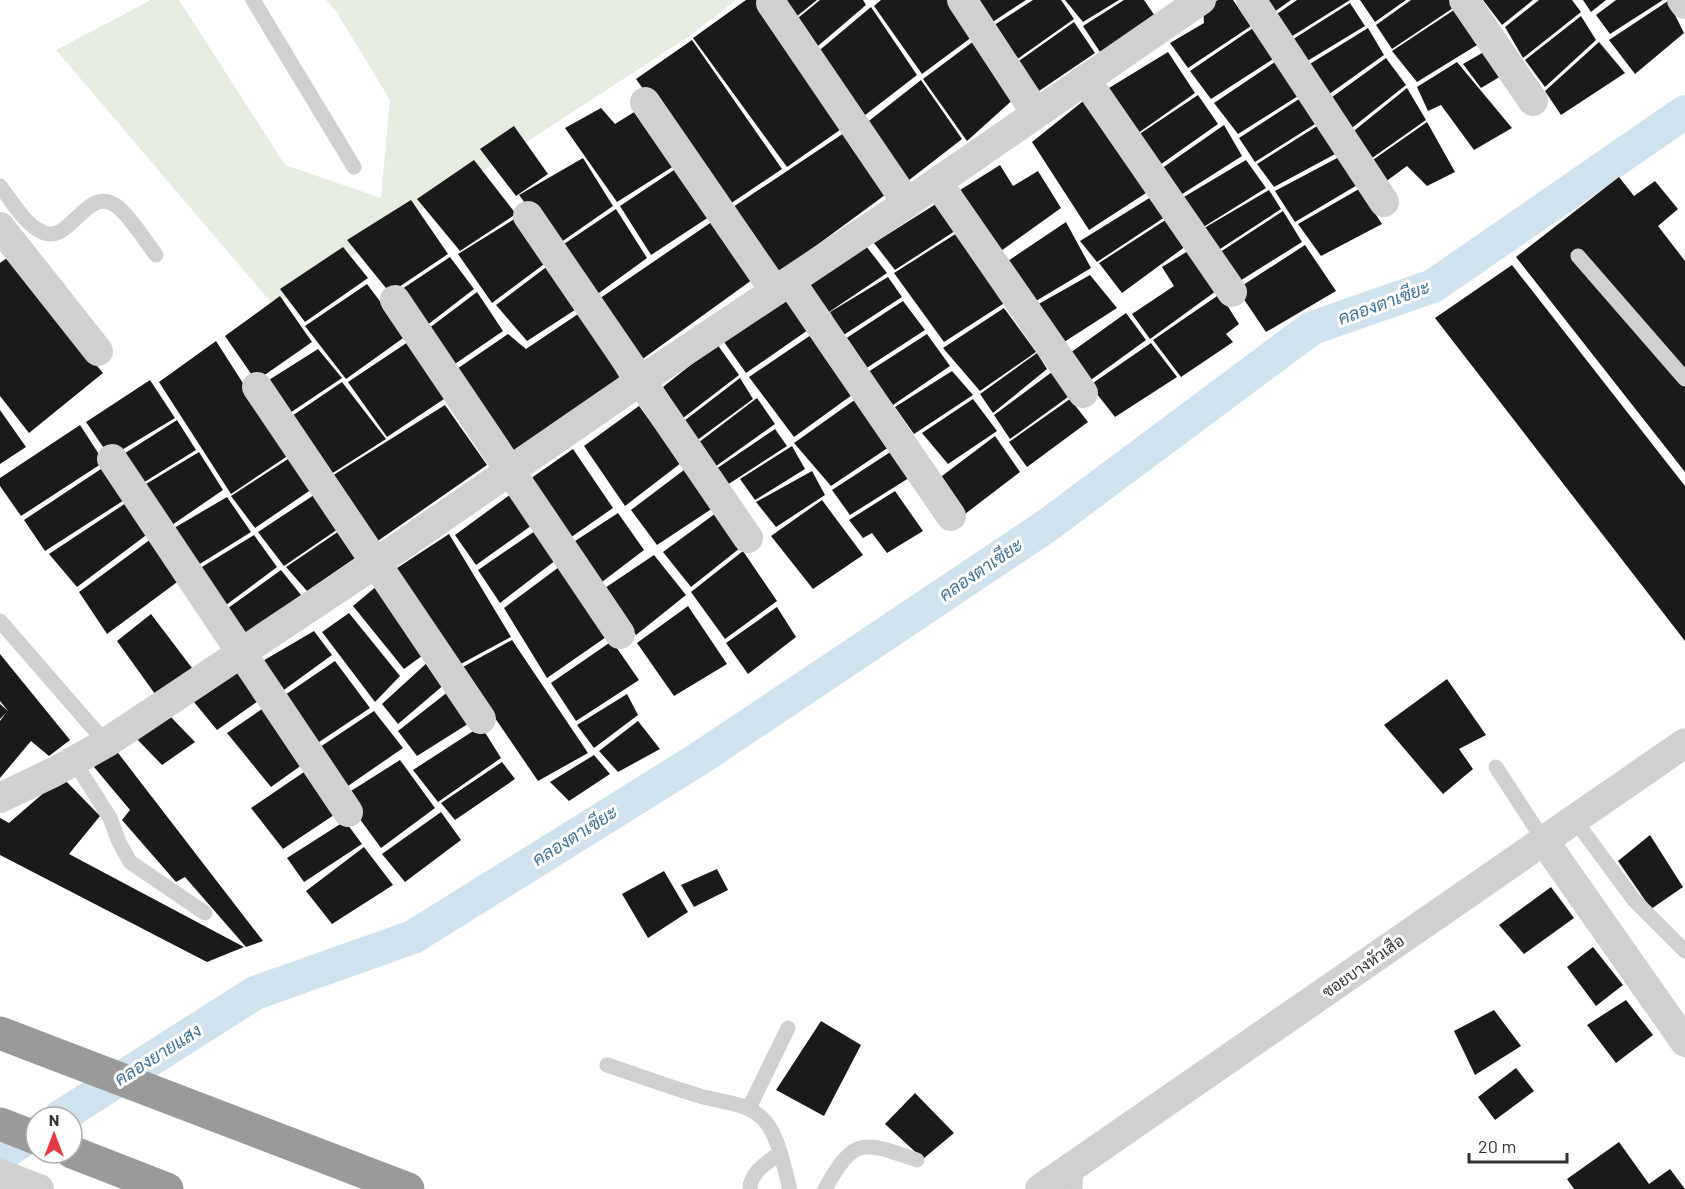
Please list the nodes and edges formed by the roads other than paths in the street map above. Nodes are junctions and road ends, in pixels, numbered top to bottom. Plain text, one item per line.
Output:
1 (253, 0) edge
2 (962, 0) edge
3 (1202, 0) edge
4 (1251, 0) edge
5 (1464, 0) edge
6 (1682, 0) edge
7 (771, 3) dead end
8 (1685, 4) edge
9 (1164, 10) edge
10 (1085, 79) junction
11 (1533, 101) dead end
12 (645, 102) dead end
13 (1036, 113) junction
14 (354, 167) dead end
15 (937, 182) junction
16 (0, 186) edge
17 (1384, 202) dead end
18 (907, 203) junction
19 (528, 216) dead end
20 (0, 227) edge
21 (156, 255) dead end
22 (1578, 256) dead end
23 (783, 286) junction
24 (1232, 292) dead end
25 (395, 300) dead end
26 (98, 351) dead end
27 (1685, 379) edge
28 (640, 381) junction
29 (257, 387) dead end
30 (1083, 393) dead end
31 (112, 459) dead end
32 (509, 472) junction
33 (951, 516) dead end
34 (748, 538) dead end
35 (376, 563) junction
36 (0, 621) edge
37 (620, 634) dead end
38 (241, 653) junction
39 (481, 719) dead end
40 (106, 743) junction
41 (1685, 743) edge
42 (74, 761) junction
43 (1496, 767) dead end
44 (0, 798) edge
45 (348, 812) dead end
46 (1574, 819) junction
47 (1544, 841) junction
48 (205, 913) dead end
49 (1685, 951) edge
50 (788, 1028) dead end
51 (0, 1033) edge
52 (1685, 1042) edge
53 (608, 1065) dead end
54 (749, 1108) junction
55 (0, 1124) edge
56 (24, 1133) edge
57 (780, 1153) junction
58 (84, 1157) edge
59 (916, 1160) dead end
60 (0, 1174) edge
61 (1076, 1176) edge
62 (39, 1189) edge
63 (167, 1189) edge
64 (408, 1189) edge
65 (750, 1189) edge
66 (790, 1189) edge
67 (825, 1189) edge
68 (1040, 1189) edge

1 - 14 lane
2 - 13 street
3 - 9 street
4 - 17 street
5 - 11 street
6 - 8 street
7 - 18 street
9 - 10 street
10 - 13 street
10 - 24 street
12 - 23 street
13 - 15 street
15 - 18 street
15 - 30 street
16 - 21 lane
18 - 23 street
19 - 28 street
20 - 26 street
22 - 27 lane
23 - 28 street
23 - 33 street
25 - 32 street
28 - 32 street
28 - 34 street
29 - 35 street
31 - 38 street
32 - 35 street
32 - 37 street
35 - 38 street
35 - 39 street
36 - 40 lane
38 - 40 street
38 - 45 street
40 - 42 street
41 - 46 street, ซอยบางหัวเสือ
42 - 44 street
42 - 48 lane
43 - 47 lane
46 - 47 street, ซอยบางหัวเสือ
46 - 49 lane
47 - 52 street
47 - 61 street, ซอยบางหัวเสือ
50 - 54 lane
51 - 64 highway
53 - 54 lane
54 - 57 lane
55 - 56 highway
57 - 65 lane
57 - 66 lane
58 - 63 highway
59 - 67 lane
60 - 62 street
61 - 68 street, ซอยบางหัวเสือ

